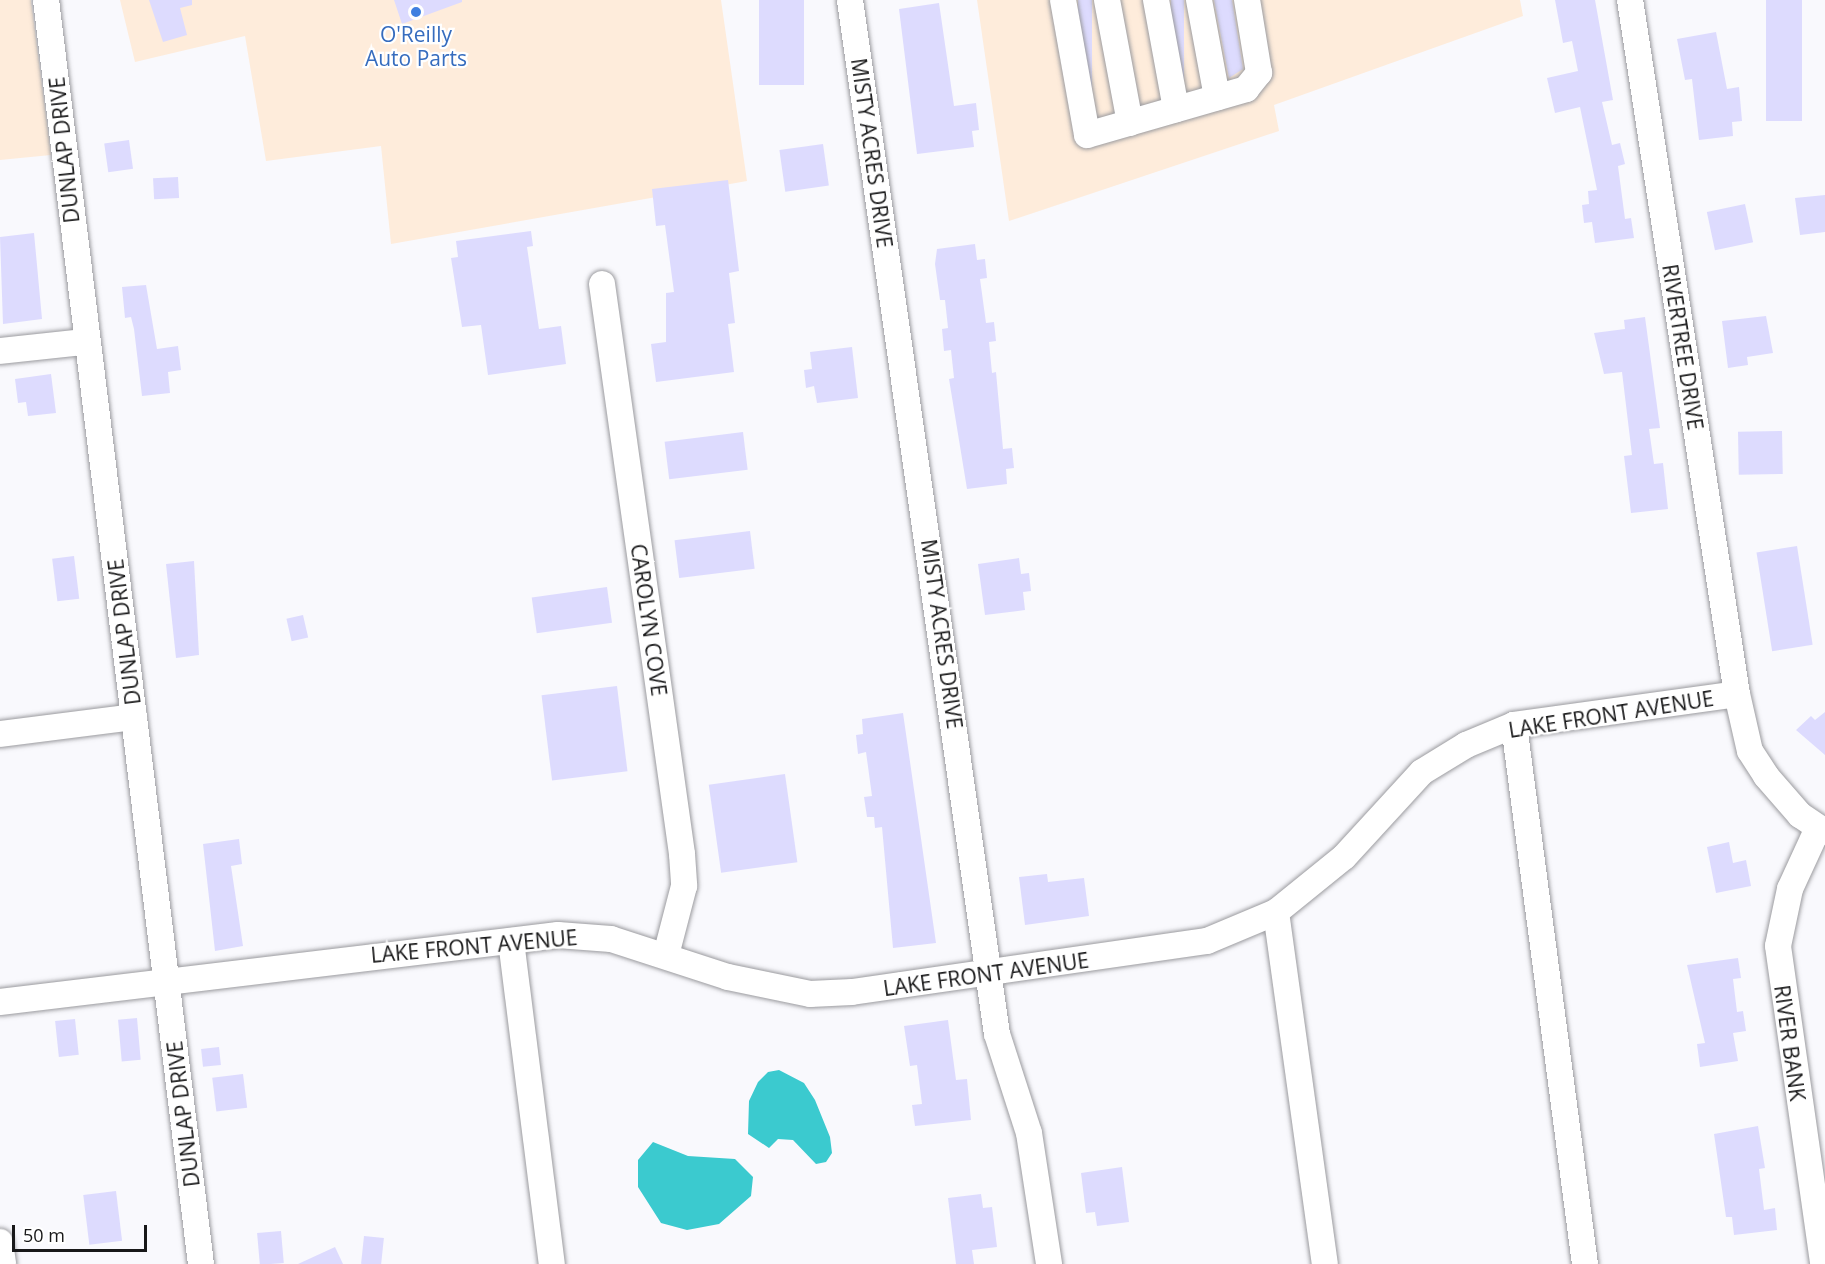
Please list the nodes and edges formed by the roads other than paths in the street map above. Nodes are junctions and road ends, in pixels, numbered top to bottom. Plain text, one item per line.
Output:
1 (46, 0) edge
2 (850, 0) edge
3 (1063, 0) edge
4 (1107, 0) edge
5 (1156, 0) edge
6 (1199, 0) edge
7 (1247, 0) edge
8 (1630, 0) edge
9 (1217, 98) junction
10 (1176, 109) junction
11 (1130, 123) junction
12 (602, 284) dead end
13 (84, 342) junction
14 (0, 351) edge
15 (1737, 694) junction
16 (134, 717) junction
17 (1514, 725) junction
18 (0, 734) edge
19 (1822, 830) edge
20 (1276, 912) junction
21 (511, 940) junction
22 (666, 955) junction
23 (988, 974) junction
24 (167, 983) junction
25 (0, 1002) edge
26 (0, 1242) edge
27 (3, 1264) edge
28 (201, 1264) edge
29 (552, 1264) edge
30 (1049, 1264) edge
31 (1325, 1264) edge
32 (1585, 1264) edge
33 (1823, 1264) edge

1 - 13 street, DUNLAP DRIVE
2 - 23 street, MISTY ACRES DRIVE
3 - 11 street
4 - 11 street
5 - 10 street
6 - 9 street
7 - 9 street
8 - 15 street, RIVERTREE DRIVE
9 - 10 street
10 - 11 street
12 - 22 street, CAROLYN COVE
13 - 14 street
13 - 16 street, DUNLAP DRIVE
15 - 17 street, LAKE FRONT AVENUE
15 - 19 street, LAKE FRONT AVENUE
16 - 18 street
16 - 24 street, DUNLAP DRIVE
17 - 20 street, LAKE FRONT AVENUE
17 - 32 street
19 - 33 street, RIVER BANK
20 - 23 street, LAKE FRONT AVENUE
20 - 31 street
21 - 22 street, LAKE FRONT AVENUE
21 - 24 street, LAKE FRONT AVENUE
21 - 29 street
22 - 23 street, LAKE FRONT AVENUE
23 - 30 street, MISTY ACRES DRIVE
24 - 25 street, LAKE FRONT AVENUE
24 - 28 street, DUNLAP DRIVE
26 - 27 street

